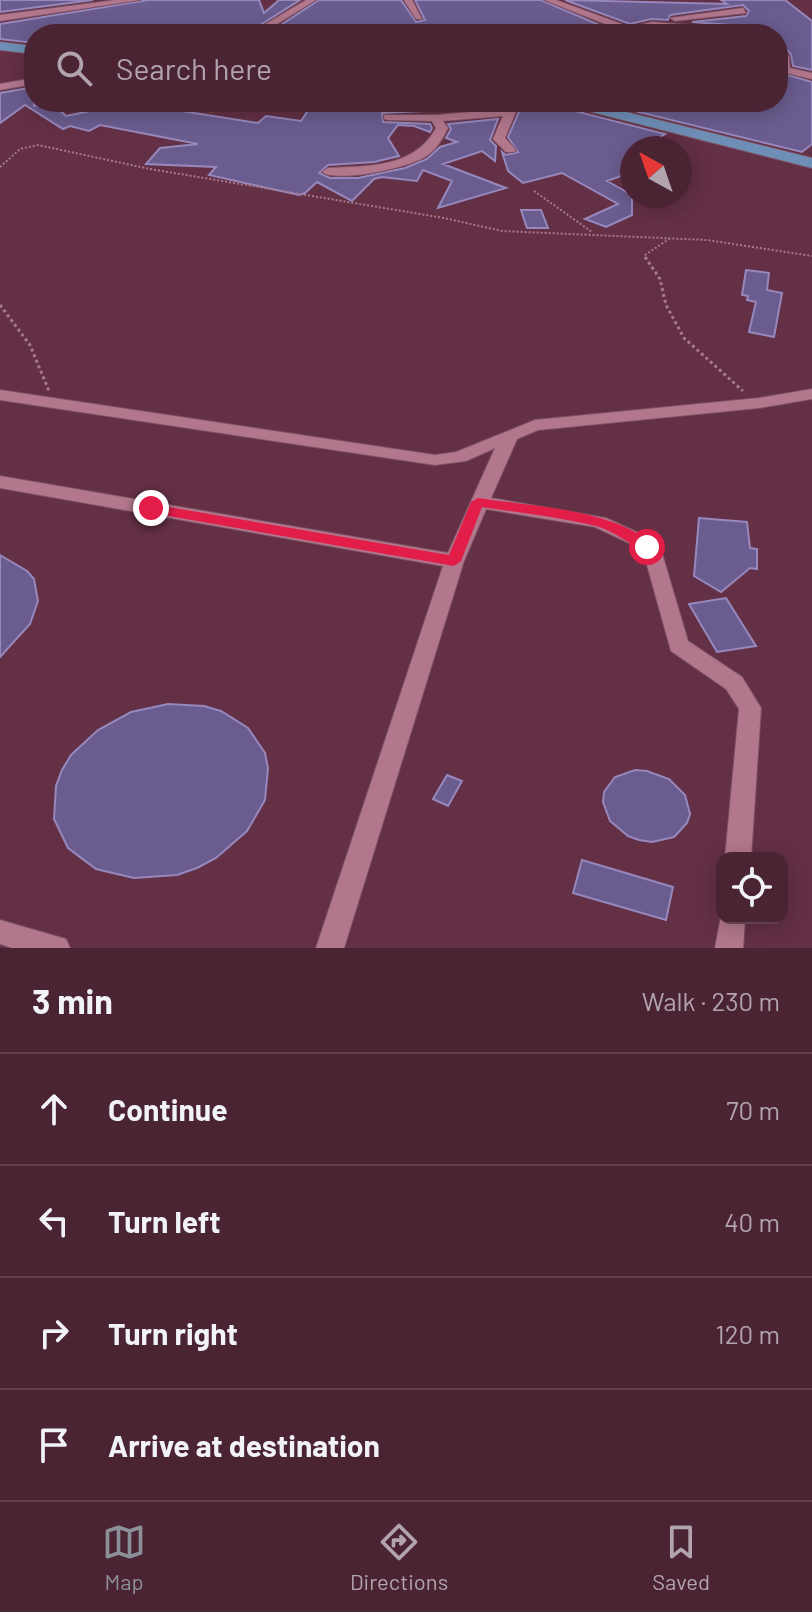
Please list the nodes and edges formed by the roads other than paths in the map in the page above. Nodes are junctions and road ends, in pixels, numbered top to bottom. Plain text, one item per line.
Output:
1 (136, 0) edge
2 (312, 0) edge
3 (408, 0) edge
4 (569, 0) edge
5 (553, 2) edge
6 (743, 11) dead end
7 (419, 17) dead end
8 (0, 18) edge
9 (272, 24) edge
10 (613, 24) edge
11 (652, 24) edge
12 (0, 46) edge
13 (24, 49) edge
14 (788, 71) edge
15 (812, 76) edge
16 (24, 83) edge
17 (0, 87) edge
18 (478, 112) edge
19 (511, 112) edge
20 (609, 112) edge
21 (388, 117) dead end
22 (436, 118) junction
23 (510, 150) dead end
24 (812, 163) edge
25 (328, 172) dead end
26 (812, 394) edge
27 (0, 395) edge
28 (510, 435) junction
29 (0, 482) edge
30 (478, 502) junction
31 (454, 561) junction
32 (738, 852) edge
33 (731, 924) edge
34 (0, 932) edge
35 (56, 948) edge
36 (330, 948) edge
37 (729, 948) edge

1 - 8 street
2 - 9 street
3 - 7 street
4 - 5 street
5 - 10 street
6 - 11 street
12 - 13 main road
14 - 15 street
16 - 17 street
18 - 22 street
19 - 23 street
20 - 24 main road
21 - 22 street
22 - 25 street
26 - 28 street
27 - 28 street
28 - 30 street
29 - 31 street
30 - 31 street
30 - 32 street
31 - 36 street
33 - 37 street
34 - 35 street

